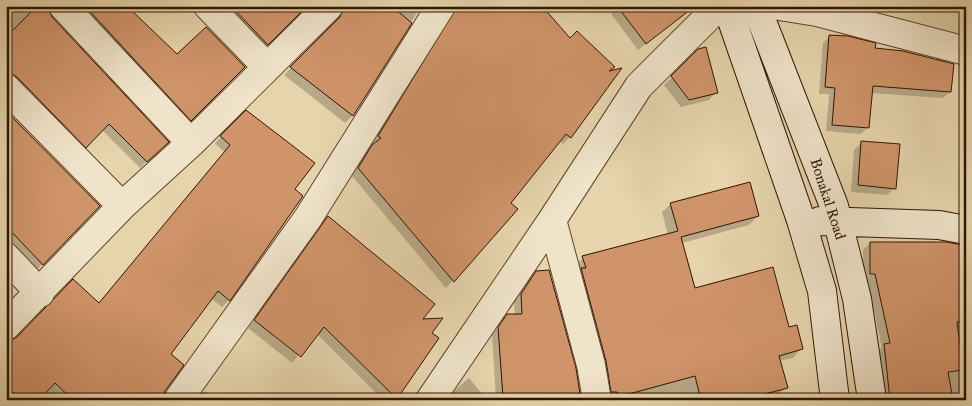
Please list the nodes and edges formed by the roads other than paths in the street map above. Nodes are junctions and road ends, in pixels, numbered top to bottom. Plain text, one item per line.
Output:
1 (63, 6) edge
2 (208, 6) edge
3 (329, 6) edge
4 (441, 6) edge
5 (719, 6) edge
6 (727, 6) edge
7 (756, 6) edge
8 (779, 6) edge
9 (966, 51) edge
10 (267, 67) junction
11 (6, 88) edge
12 (191, 143) junction
13 (122, 206) junction
14 (552, 220) junction
15 (801, 220) junction
16 (838, 221) junction
17 (966, 230) edge
18 (6, 257) edge
19 (40, 293) junction
20 (6, 326) edge
21 (178, 400) edge
22 (430, 400) edge
23 (596, 400) edge
24 (835, 400) edge
25 (872, 400) edge

1 - 12 street
2 - 10 street
3 - 10 street
4 - 21 street
5 - 14 street
6 - 15 street
7 - 16 street, Bonakal Road
8 - 9 street
10 - 12 street
11 - 13 street
12 - 13 street
13 - 19 street
14 - 22 street
14 - 23 street
15 - 16 street
15 - 24 street
16 - 17 street
16 - 25 street, Bonakal Road
18 - 19 street
19 - 20 street

